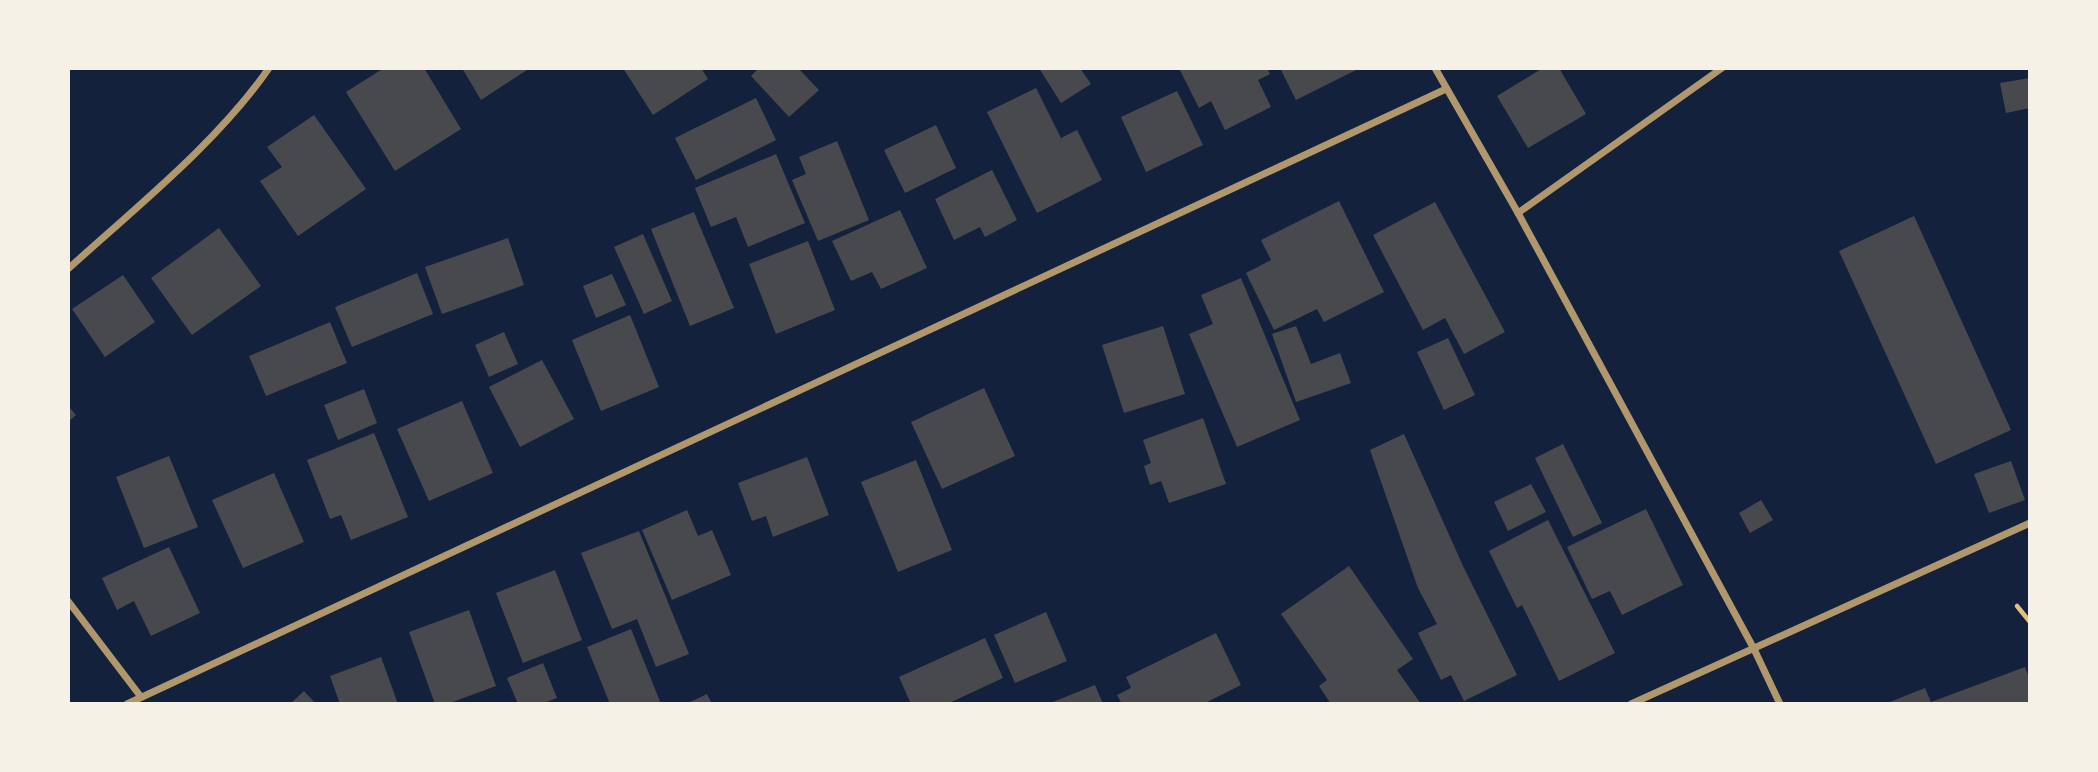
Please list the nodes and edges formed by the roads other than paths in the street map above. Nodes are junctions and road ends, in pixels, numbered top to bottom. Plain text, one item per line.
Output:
1 (268, 68) edge
2 (1435, 68) edge
3 (1722, 68) edge
4 (1446, 89) junction
5 (1518, 212) junction
6 (68, 269) edge
7 (2030, 523) edge
8 (68, 601) edge
9 (1754, 649) junction
10 (141, 697) junction
11 (127, 704) edge
12 (1631, 704) edge
13 (1780, 704) edge

1 - 6 street
2 - 4 street
3 - 5 street
4 - 5 street
4 - 10 street
5 - 9 street
7 - 9 street
8 - 10 street
9 - 12 street
9 - 13 street
10 - 11 street

